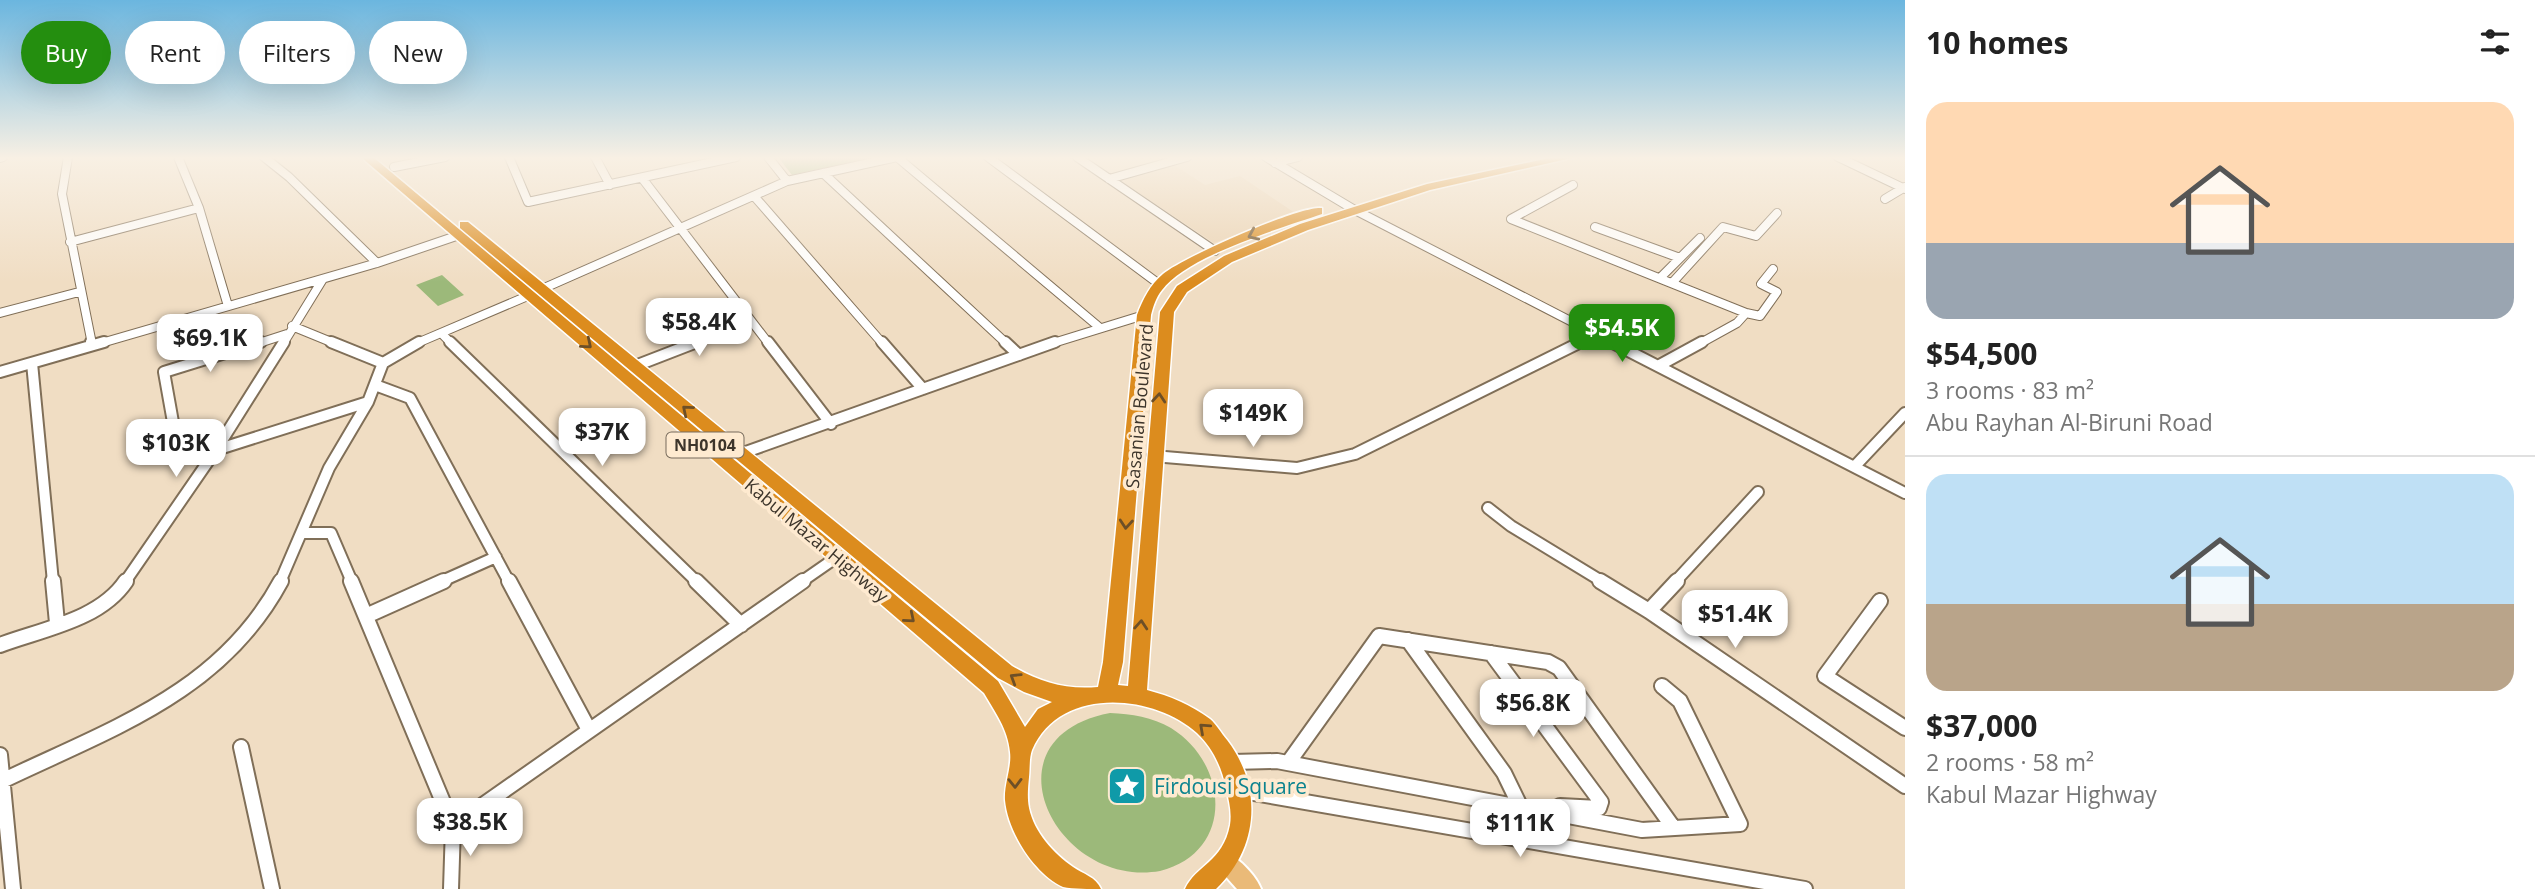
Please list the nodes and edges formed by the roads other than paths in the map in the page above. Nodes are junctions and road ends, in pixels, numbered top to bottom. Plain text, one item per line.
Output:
1 (63, 198) edge
2 (195, 198) edge
3 (311, 198) edge
4 (421, 198) edge
5 (428, 198) edge
6 (527, 198) edge
7 (544, 198) edge
8 (658, 198) edge
9 (748, 198) edge
10 (756, 198) edge
11 (850, 198) edge
12 (946, 198) edge
13 (1044, 198) edge
14 (1138, 198) edge
15 (1334, 198) edge
16 (1367, 198) edge
17 (1379, 198) edge
18 (1550, 198) edge
19 (1347, 206) junction
20 (199, 208) junction
21 (1777, 213) dead end
22 (1595, 227) dead end
23 (680, 229) junction
24 (466, 233) junction
25 (1700, 238) dead end
26 (70, 242) junction
27 (1215, 251) junction
28 (1680, 258) junction
29 (377, 263) junction
30 (1773, 270) dead end
31 (1660, 278) junction
32 (323, 279) junction
33 (1672, 283) junction
34 (1159, 284) junction
35 (79, 292) junction
36 (536, 292) junction
37 (228, 306) junction
38 (0, 313) edge
39 (1746, 313) junction
40 (1144, 315) junction
41 (751, 321) junction
42 (1099, 327) junction
43 (289, 330) junction
44 (442, 334) junction
45 (1597, 334) junction
46 (92, 345) junction
47 (1019, 355) junction
48 (32, 363) junction
49 (383, 363) junction
50 (635, 366) junction
51 (1658, 366) junction
52 (0, 372) edge
53 (375, 385) junction
54 (923, 388) junction
55 (368, 402) junction
56 (1905, 413) edge
57 (831, 424) junction
58 (176, 439) dead end
59 (216, 450) junction
60 (740, 454) junction
61 (1153, 456) junction
62 (1855, 466) junction
63 (1758, 492) dead end
64 (1905, 493) edge
65 (1488, 508) dead end
66 (300, 533) junction
67 (496, 557) junction
68 (837, 557) junction
69 (1880, 601) dead end
70 (1649, 611) junction
71 (366, 616) junction
72 (57, 623) junction
73 (741, 625) junction
74 (1408, 640) junction
75 (0, 645) edge
76 (1491, 653) junction
77 (1662, 686) dead end
78 (1107, 691) junction
79 (1137, 693) junction
80 (1079, 696) junction
81 (1905, 728) edge
82 (589, 730) junction
83 (241, 747) dead end
84 (1020, 750) junction
85 (0, 755) edge
86 (1232, 762) junction
87 (1288, 763) junction
88 (2, 781) junction
89 (1905, 786) edge
90 (1242, 791) junction
91 (1520, 806) junction
92 (1552, 812) junction
93 (453, 826) junction
94 (1672, 827) junction
95 (1227, 863) junction
96 (1082, 887) edge
97 (13, 889) edge
98 (272, 889) edge
99 (451, 889) edge
100 (1196, 889) edge
101 (1251, 889) edge
102 (1805, 889) edge

1 - 26 street
2 - 20 street
3 - 29 street
4 - 24 highway, Kabul Mazar Highway / NH0104
5 - 24 highway, Kabul Mazar Highway / NH0104
6 - 7 street
8 - 23 street
9 - 23 street
10 - 54 street
11 - 47 street
12 - 42 street
13 - 34 street
14 - 27 street
15 - 19 street
16 - 19 highway, Sasanian Boulevard
17 - 19 highway, Sasanian Boulevard
18 - 31 street
19 -> 27 highway, Sasanian Boulevard
19 - 45 street
61 -> 19 highway, Sasanian Boulevard
20 - 26 street
20 - 37 street
21 - 33 street
22 - 28 street
23 - 36 street
23 - 41 street
24 - 29 street
24 - 36 highway, Kabul Mazar Highway / NH0104
25 - 28 street
26 - 35 street
27 - 34 highway, Sasanian Boulevard
28 - 31 street
29 - 32 street
30 - 39 street
31 - 33 street
32 - 37 street
32 - 43 street
33 - 39 street
34 - 40 highway, Sasanian Boulevard
35 - 38 street
35 - 46 street
36 - 44 street
36 - 50 highway, Kabul Mazar Highway / NH0104
36 -> 68 highway, Kabul Mazar Highway / NH0104
37 - 46 street
39 - 51 street
40 - 42 street
40 -> 78 highway, Sasanian Boulevard
41 - 50 street
41 - 57 street
42 - 47 street
43 - 49 street
43 - 58 street
43 - 59 street
44 - 49 street
44 - 73 street
45 - 51 street
45 - 61 street
46 - 48 street
47 - 54 street
48 - 52 street
48 - 72 street
49 - 53 street
60 -> 50 highway, Kabul Mazar Highway / NH0104
51 - 62 street
53 - 55 street
53 - 67 street
54 - 57 street
55 - 59 street
55 - 66 street
56 - 62 street
57 - 60 street
59 - 72 street
80 -> 60 highway, Kabul Mazar Highway / NH0104
79 -> 61 highway, Sasanian Boulevard
62 - 64 street
63 - 70 street
65 - 70 street
66 - 71 street
66 - 88 street
67 - 71 street
67 - 82 street
68 - 73 street
68 -> 84 highway, Kabul Mazar Highway / NH0104
69 - 81 street
70 - 89 street
71 - 93 street
72 - 75 street
73 - 82 street
74 - 76 street
74 - 87 street
74 - 91 street
76 - 92 street
76 - 94 street
77 - 94 street
78 - 79 highway, NH0104
78 - 80 highway, NH0104
86 -> 79 highway, NH0104
80 - 84 highway, NH0104
82 - 93 street
83 - 98 street
84 -> 96 highway, NH0104
85 - 88 street
86 - 87 street
86 - 90 highway, NH0104
87 - 91 street
88 - 97 street
90 - 95 highway, NH0104
90 - 102 street
91 - 92 street
92 - 94 street
93 - 99 street
95 - 100 highway, NH0104
95 - 101 main road

